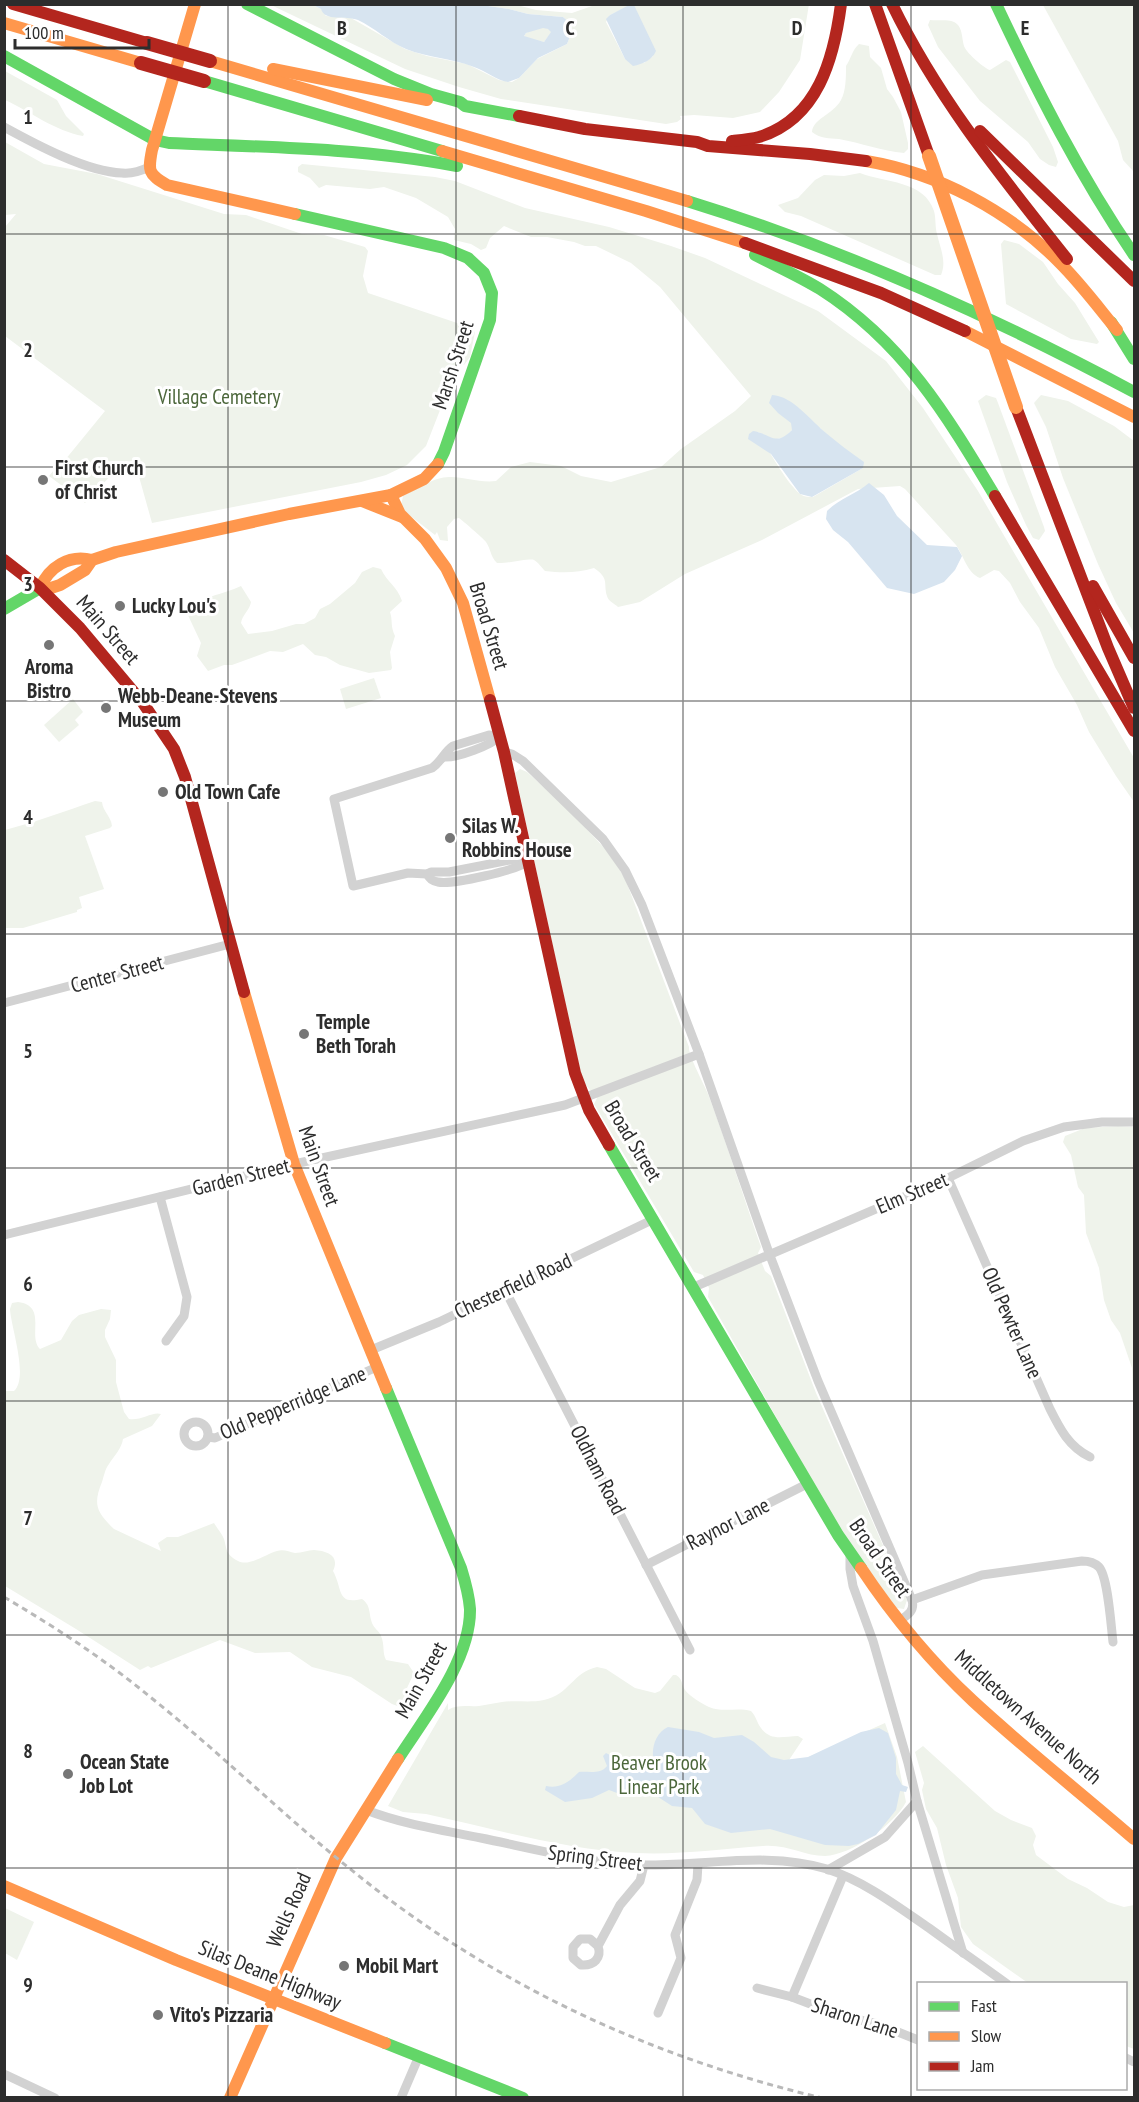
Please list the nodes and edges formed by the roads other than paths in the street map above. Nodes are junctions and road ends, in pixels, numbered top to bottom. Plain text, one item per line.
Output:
1 (13, 4) edge
2 (195, 4) edge
3 (247, 4) edge
4 (841, 4) edge
5 (875, 4) edge
6 (892, 4) edge
7 (901, 4) edge
8 (996, 4) edge
9 (4, 23) edge
10 (4, 56) edge
11 (239, 69) junction
12 (465, 106) junction
13 (4, 127) edge
14 (155, 140) junction
15 (697, 142) junction
16 (489, 165) junction
17 (149, 167) junction
18 (724, 236) junction
19 (1134, 255) edge
20 (1134, 281) edge
21 (1117, 330) junction
22 (1132, 355) edge
23 (1134, 392) edge
24 (1134, 417) edge
25 (391, 495) junction
26 (361, 501) junction
27 (406, 520) junction
28 (1066, 538) junction
29 (4, 560) edge
30 (40, 588) junction
31 (4, 609) edge
32 (1134, 658) edge
33 (1134, 708) edge
34 (1134, 731) edge
35 (500, 736) junction
36 (504, 752) junction
37 (528, 861) junction
38 (230, 944) junction
39 (4, 1003) edge
40 (699, 1054) junction
41 (584, 1099) junction
42 (1134, 1122) edge
43 (294, 1164) junction
44 (948, 1178) junction
45 (160, 1197) junction
46 (654, 1219) junction
47 (4, 1235) edge
48 (769, 1253) junction
49 (694, 1287) junction
50 (506, 1290) junction
51 (166, 1341) dead end
52 (371, 1350) junction
53 (377, 1367) junction
54 (208, 1437) dead end
55 (1090, 1457) dead end
56 (809, 1483) junction
57 (850, 1555) junction
58 (646, 1565) junction
59 (912, 1600) junction
60 (899, 1621) junction
61 (1113, 1642) dead end
62 (690, 1650) dead end
63 (917, 1802) junction
64 (366, 1810) junction
65 (1134, 1839) edge
66 (698, 1864) junction
67 (644, 1865) junction
68 (828, 1870) junction
69 (843, 1876) junction
70 (4, 1886) edge
71 (598, 1946) dead end
72 (963, 1953) junction
73 (1006, 1982) edge
74 (757, 1988) dead end
75 (792, 1997) junction
76 (273, 1998) junction
77 (658, 2013) dead end
78 (917, 2040) edge
79 (419, 2056) junction
80 (4, 2074) edge
81 (55, 2097) edge
82 (230, 2097) edge
83 (400, 2097) edge
84 (523, 2097) edge

1 - 11 main road, bridge
2 - 14 main road
3 - 12 main road
4 - 15 main road
5 - 28 main road, bridge
6 - 21 main road
7 - 20 main road
8 - 19 main road
9 - 16 main road, bridge
10 - 14 main road
11 - 12 main road
11 - 23 main road
12 - 15 main road
13 - 17 street
14 - 16 main road
14 - 17 main road
15 - 21 main road
16 - 18 main road
17 - 25 main road, Marsh Street
18 - 24 main road
18 - 34 main road
21 - 22 main road
25 - 26 main road, Marsh Street
25 - 27 main road, Broad Street
26 - 27 main road
26 - 30 main road, Marsh Street
27 - 35 main road, Broad Street
28 - 32 main road
28 - 33 main road
29 - 30 main road, Main Street
30 - 31 main road, Marsh Street
30 - 38 main road, Main Street
35 - 36 main road, Broad Street
35 - 37 street
36 - 37 main road, Broad Street
36 - 40 street, Broad Street
37 - 41 main road, Broad Street
38 - 39 street, Center Street
38 - 43 main road, Main Street
40 - 41 street, Garden Street
40 - 48 street, Broad Street
41 - 43 street, Garden Street
41 - 46 main road, Broad Street
42 - 44 street, Elm Street
43 - 45 street, Garden Street
43 - 52 main road, Main Street
44 - 48 street, Elm Street
44 - 55 street, Old Pewter Lane
45 - 47 street, Garden Street
45 - 51 street
46 - 49 main road, Broad Street
46 - 50 street, Chesterfield Road
48 - 49 street, Elm Street
48 - 59 street, Broad Street
49 - 56 main road, Broad Street
50 - 52 street, Chesterfield Road
50 - 58 street, Oldham Road
52 - 53 main road, Main Street
53 - 54 street, Old Pepperridge Lane
53 - 64 main road, Main Street
56 - 57 main road, Broad Street
56 - 58 street, Raynor Lane
57 - 60 main road, Broad Street
57 - 63 street
58 - 62 street, Oldham Road
59 - 60 street, Broad Street
59 - 61 street
60 - 65 main road, Middletown Avenue North
63 - 68 street
63 - 72 street
64 - 67 street, Spring Street
64 - 76 main road, Wells Road
66 - 67 street, Spring Street
66 - 68 street, Spring Street
66 - 77 street
67 - 71 street
68 - 69 street, Spring Street
69 - 72 street, Spring Street
69 - 75 street, Sharon Lane
70 - 76 main road, Silas Deane Highway
72 - 73 street, Spring Street
74 - 75 street, Sharon Lane
75 - 78 street, Sharon Lane
76 - 79 main road, Silas Deane Highway
76 - 82 main road, Wells Road
79 - 83 street
79 - 84 main road, Silas Deane Highway
80 - 81 street

